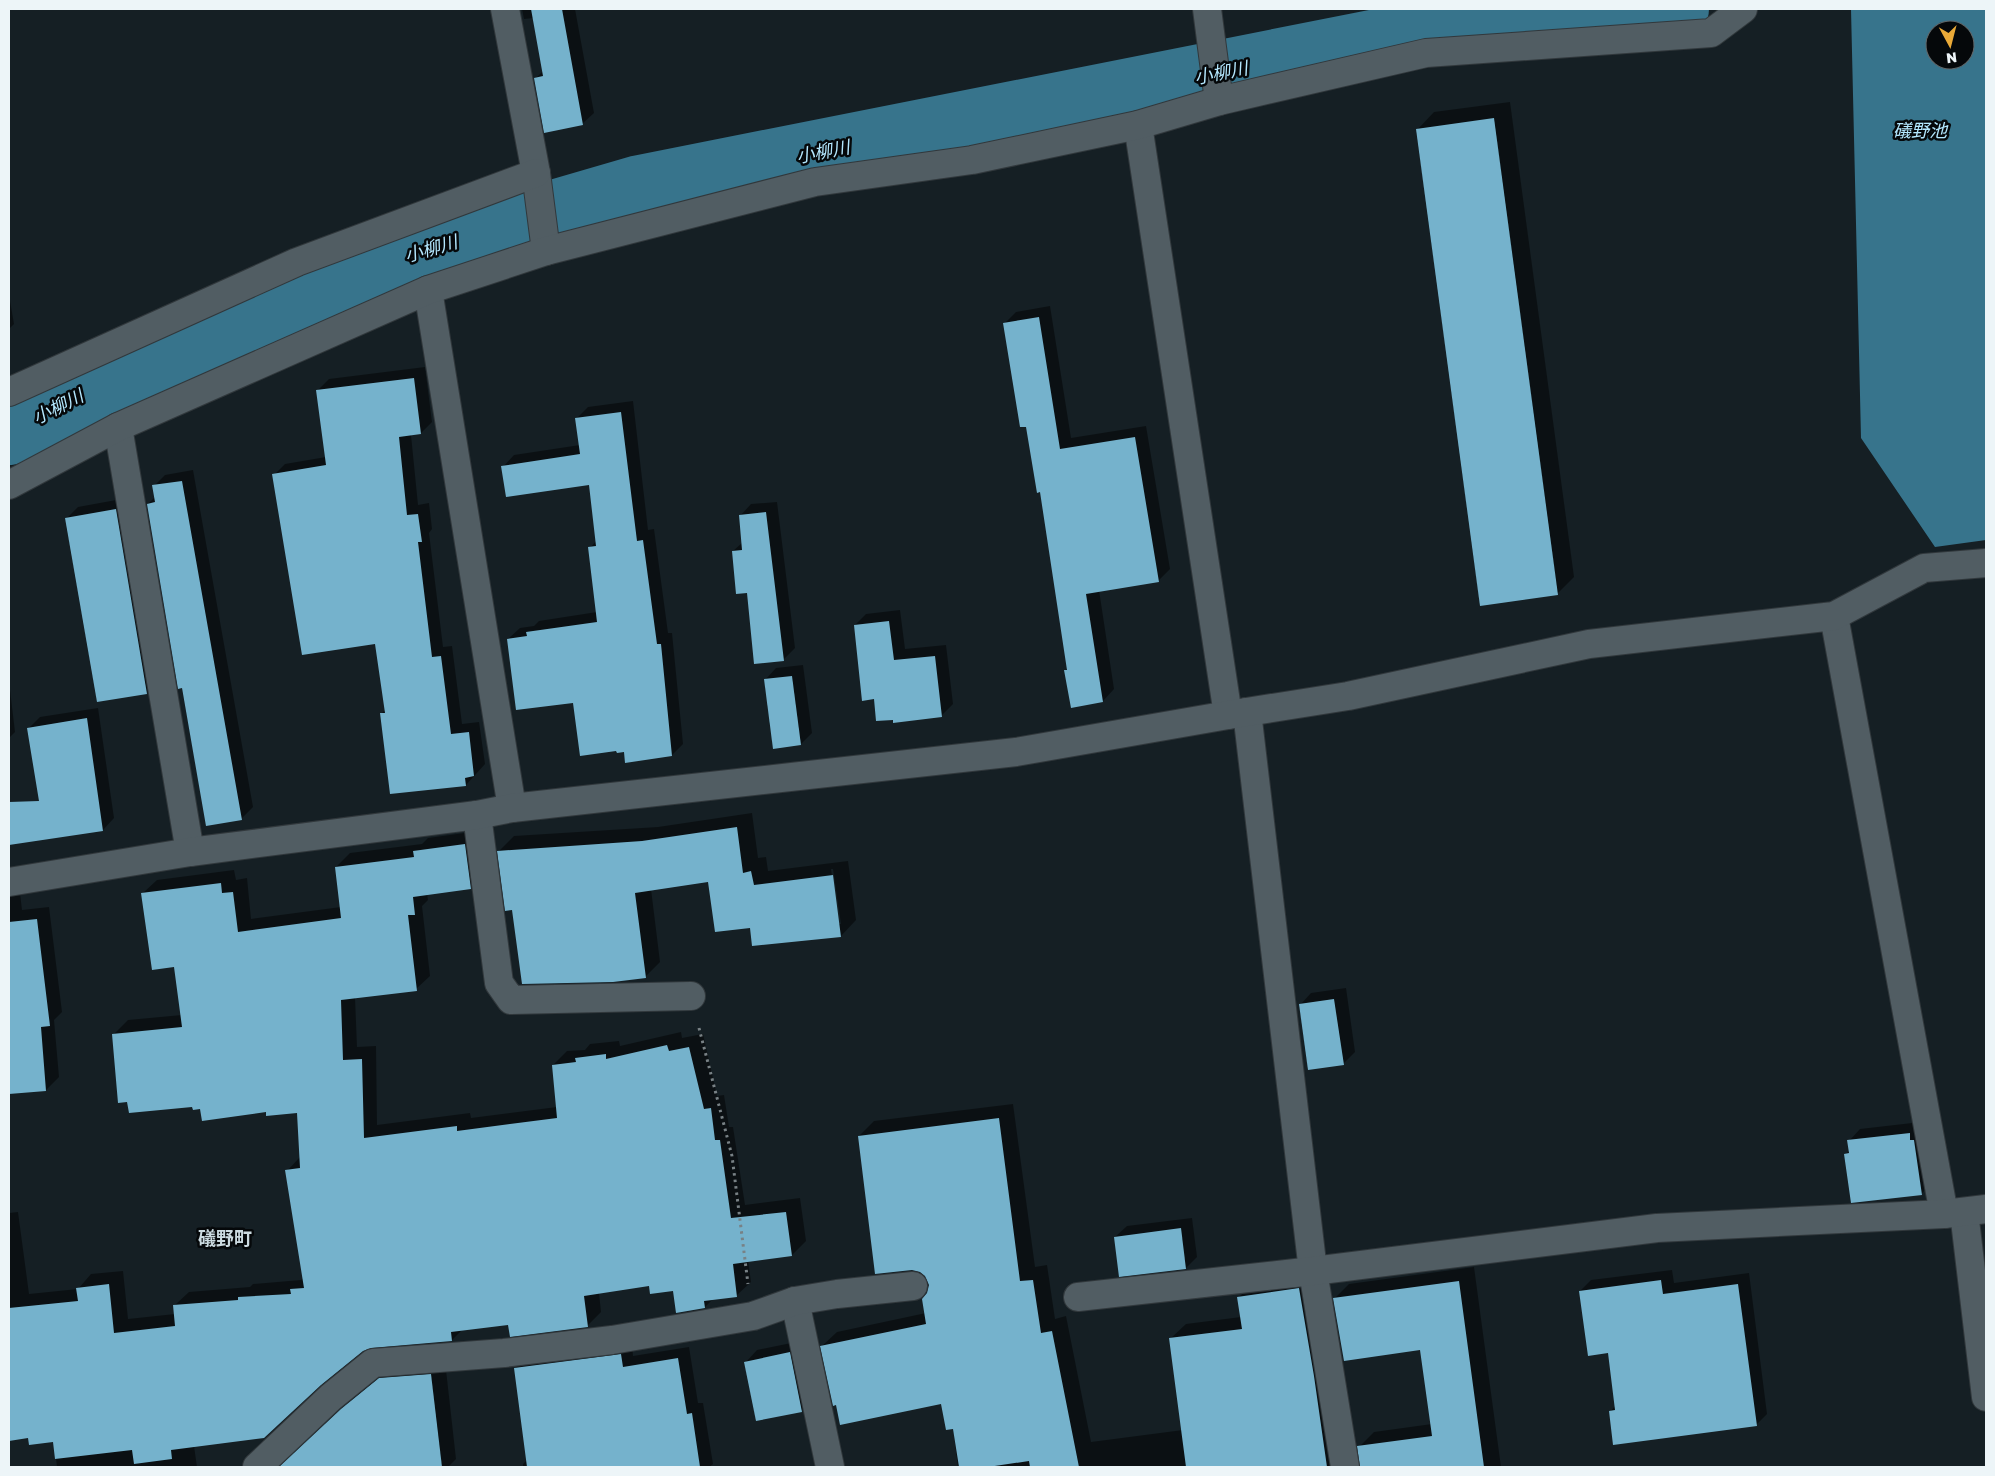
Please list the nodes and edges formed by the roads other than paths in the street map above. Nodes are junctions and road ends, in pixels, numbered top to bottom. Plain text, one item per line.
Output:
1 (505, 9) edge
2 (1207, 9) edge
3 (1743, 9) edge
4 (1219, 101) junction
5 (1138, 125) junction
6 (536, 173) junction
7 (546, 251) junction
8 (428, 290) junction
9 (9, 392) edge
10 (118, 427) junction
11 (9, 485) edge
12 (1986, 563) edge
13 (1834, 616) junction
14 (1237, 713) junction
15 (512, 808) junction
16 (477, 815) junction
17 (190, 852) junction
18 (9, 882) edge
19 (691, 996) road end
20 (1965, 1212) edge
21 (1313, 1271) junction
22 (913, 1286) dead end
23 (1078, 1297) dead end
24 (795, 1301) junction
25 (1986, 1397) edge
26 (257, 1467) edge
27 (830, 1467) edge
28 (1345, 1467) edge

1 - 6 street
2 - 4 street
3 - 4 street
4 - 5 street
5 - 7 street
5 - 14 street
6 - 7 street
6 - 9 street
7 - 8 street
8 - 10 street
8 - 15 street
10 - 11 street
10 - 17 street
12 - 13 street
13 - 14 street
13 - 20 street
14 - 15 street
14 - 21 street
15 - 16 street
16 - 17 street
16 - 19 street
17 - 18 street
20 - 21 street
20 - 25 street
21 - 23 street
21 - 28 street
22 - 24 street
24 - 26 street
24 - 27 street

